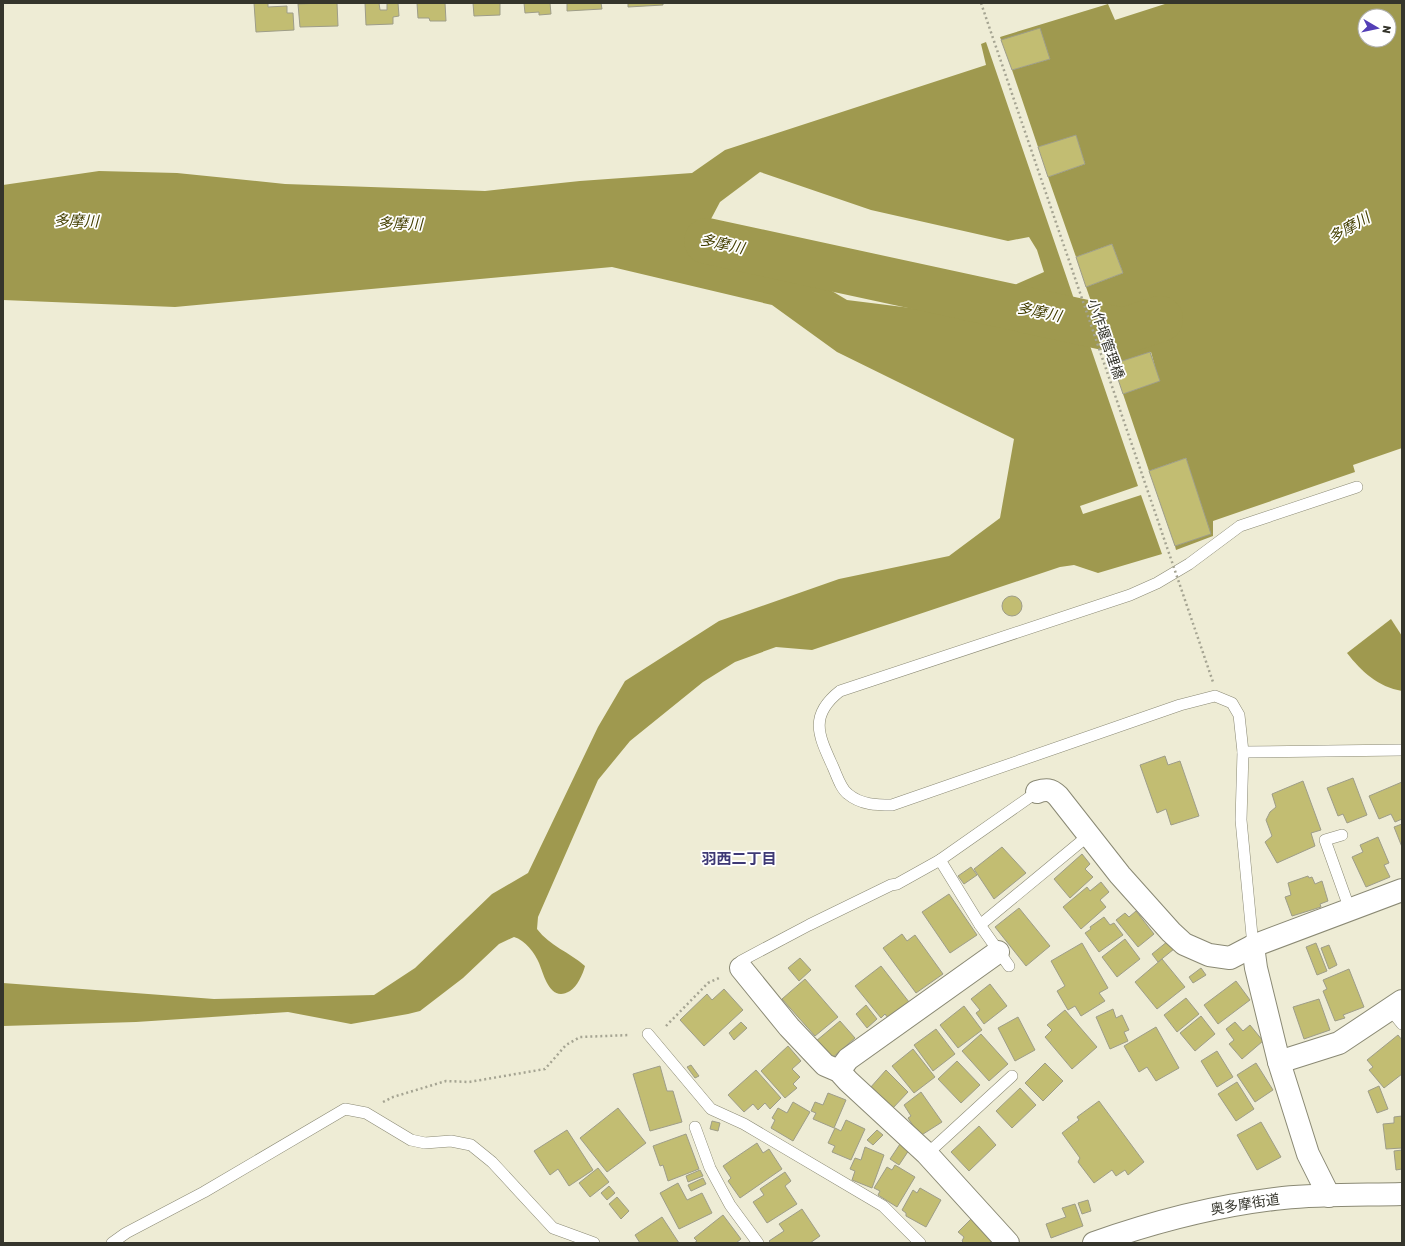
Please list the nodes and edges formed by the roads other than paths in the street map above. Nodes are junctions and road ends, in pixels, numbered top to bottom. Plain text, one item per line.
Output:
1 (1357, 487) dead end
2 (1402, 750) edge
3 (1243, 752) junction
4 (1037, 792) joint
5 (1342, 834) dead end
6 (1089, 836) junction
7 (940, 860) junction
8 (1402, 890) edge
9 (1350, 910) junction
10 (980, 925) junction
11 (1253, 946) junction
12 (1004, 959) joint
13 (741, 968) joint
14 (1398, 1011) edge
15 (648, 1034) road end
16 (1279, 1062) junction
17 (840, 1071) junction
18 (1012, 1076) dead end
19 (694, 1127) dead end
20 (927, 1154) junction
21 (1402, 1194) edge
22 (1328, 1196) junction
23 (112, 1243) edge
24 (594, 1243) edge
25 (758, 1243) edge
26 (920, 1243) edge
27 (1008, 1243) edge
28 (1094, 1243) edge

1 - 3 lane
2 - 3 lane
3 - 11 lane
4 - 6 street
4 - 7 lane
5 - 9 lane
6 - 10 lane
6 - 11 street
7 - 10 lane
7 - 13 lane
8 - 9 street
9 - 11 street
10 - 12 lane
11 - 16 street
12 - 17 street
13 - 17 street
14 - 16 street
15 - 26 lane
16 - 22 street
17 - 20 street
18 - 20 lane
19 - 25 lane
20 - 27 street
21 - 22 street, 奥多摩街道
22 - 28 street, 奥多摩街道
23 - 24 lane

